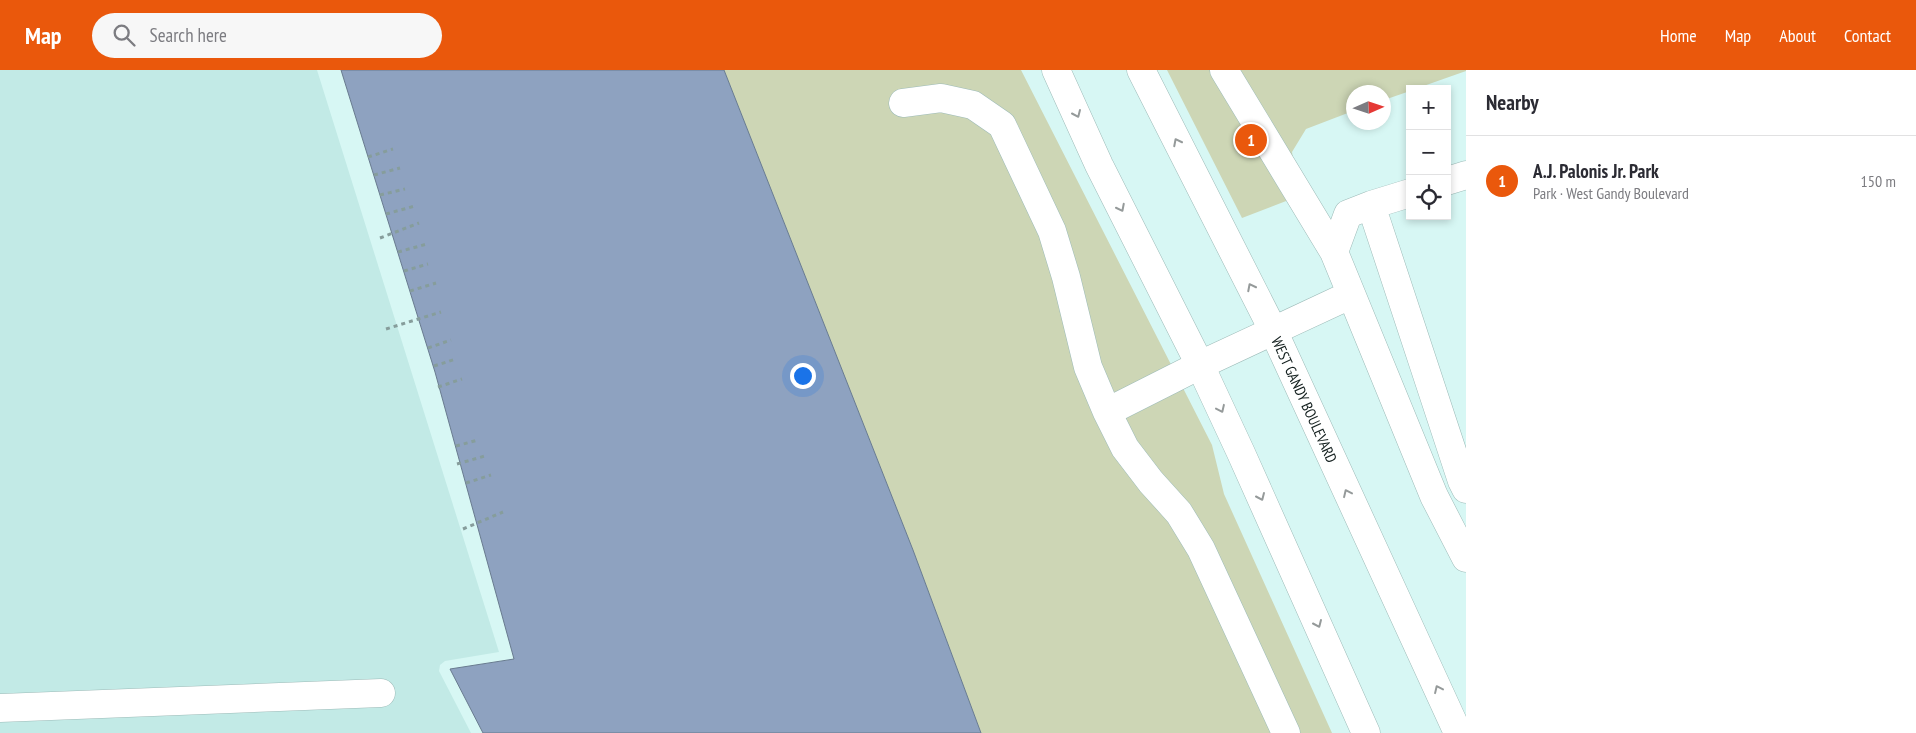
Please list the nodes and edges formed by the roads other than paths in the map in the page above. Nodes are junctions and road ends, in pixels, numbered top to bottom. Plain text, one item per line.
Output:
1 (1056, 70) edge
2 (1141, 70) edge
3 (1224, 70) edge
4 (904, 103) dead end
5 (1466, 176) edge
6 (1451, 180) edge
7 (1406, 194) edge
8 (1371, 205) junction
9 (1334, 252) junction
10 (1350, 294) junction
11 (1273, 330) junction
12 (1200, 364) junction
13 (1107, 412) junction
14 (1466, 489) edge
15 (1466, 558) edge
16 (381, 693) dead end
17 (0, 708) edge
18 (1286, 733) edge
19 (1366, 733) edge
20 (1458, 733) edge

1 -> 12 main road
11 -> 2 main road, WEST GANDY BOULEVARD
3 - 9 main road
4 - 13 main road
5 - 6 main road
7 - 8 main road
8 - 9 main road
8 - 14 main road
9 - 10 main road
10 - 11 main road
10 - 15 main road
11 - 12 main road
20 -> 11 main road, WEST GANDY BOULEVARD
12 - 13 main road
12 -> 19 main road
13 - 18 main road
16 - 17 main road

